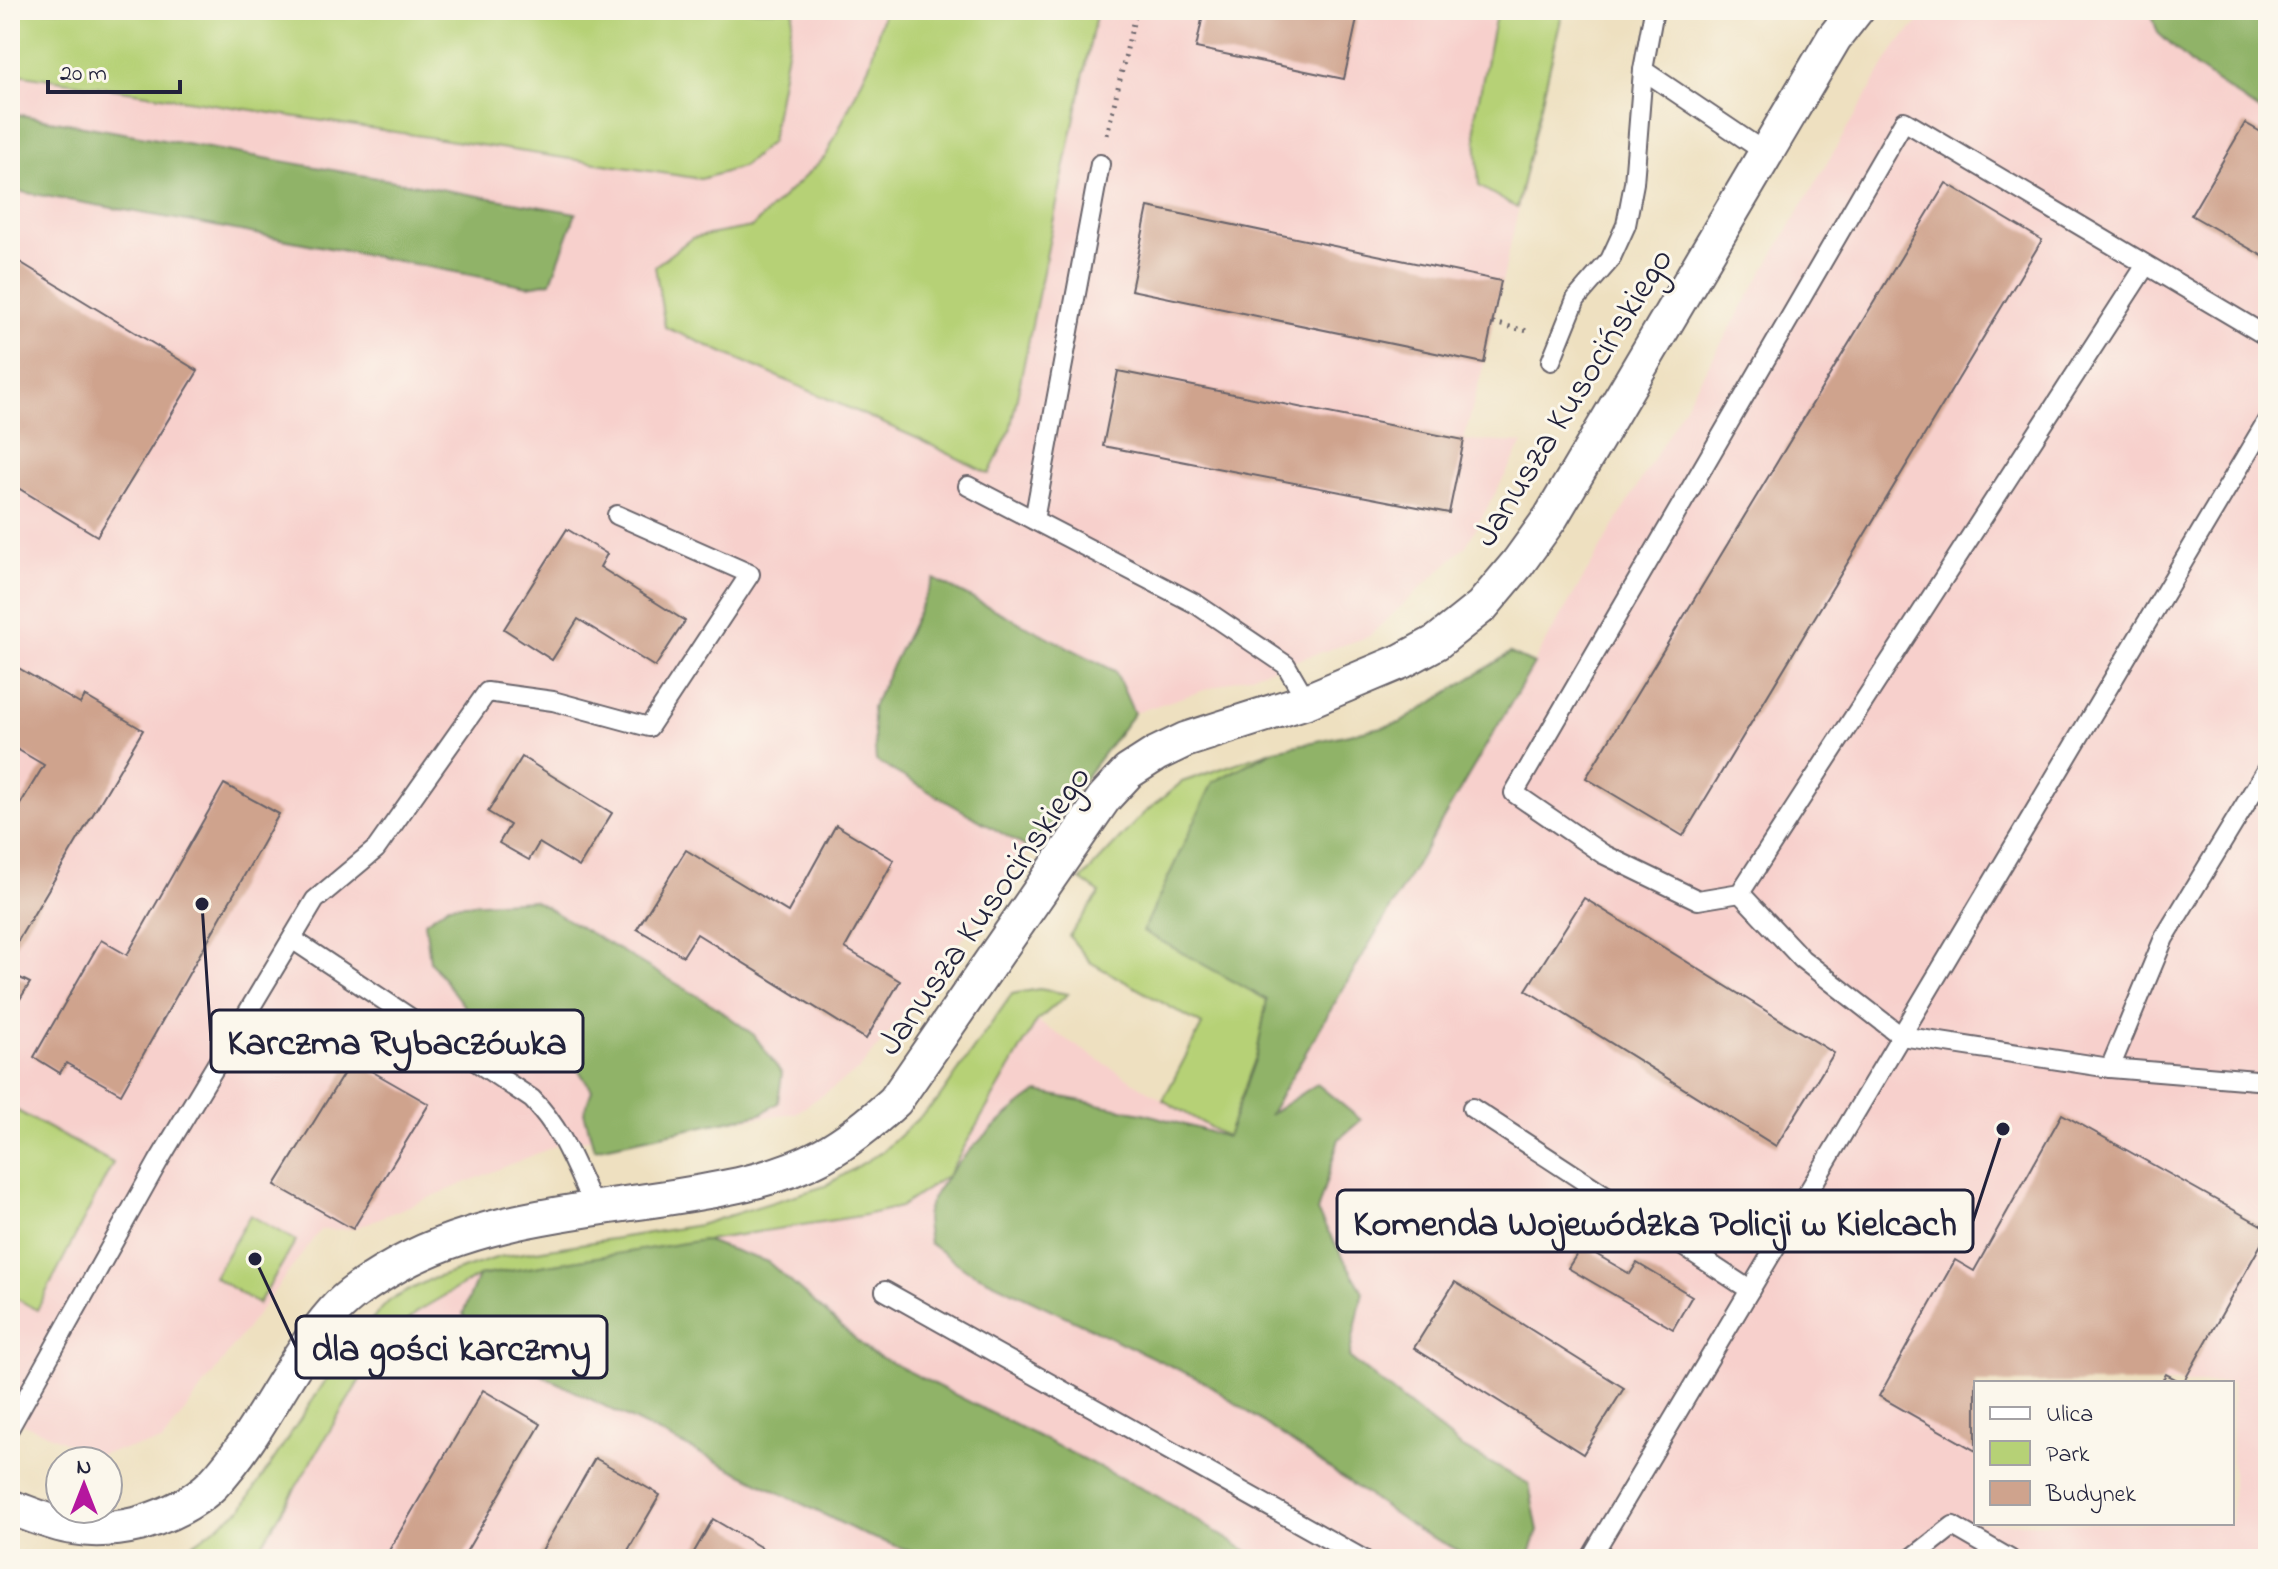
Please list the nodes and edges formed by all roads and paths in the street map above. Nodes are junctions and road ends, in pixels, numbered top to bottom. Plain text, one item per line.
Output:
1 (1136, 10) edge
2 (1654, 10) edge
3 (1856, 10) edge
4 (1643, 70) junction
5 (1766, 153) junction
6 (1100, 164) joint
7 (2146, 265) junction
8 (2268, 337) edge
9 (1551, 361) dead end
10 (2268, 419) edge
11 (968, 486) dead end
12 (617, 515) dead end
13 (1034, 520) junction
14 (1307, 701) junction
15 (2268, 767) edge
16 (1740, 893) junction
17 (292, 939) junction
18 (1901, 1036) junction
19 (2110, 1068) junction
20 (2268, 1081) edge
21 (1472, 1108) dead end
22 (595, 1209) junction
23 (1750, 1290) junction
24 (885, 1291) dead end
25 (10, 1427) edge
26 (10, 1507) edge
27 (1599, 1556) edge
28 (1363, 1559) edge
29 (1911, 1559) edge
30 (2010, 1559) edge

1 - 6 path
2 - 4 lane
3 - 5 street, Janusza Kusocińskiego
4 - 5 lane
4 - 9 lane
5 - 14 street, Janusza Kusocińskiego
6 - 13 lane
7 - 8 lane
7 - 16 lane
7 - 16 lane
10 - 18 lane
11 - 13 lane
12 - 17 lane
13 - 14 lane
14 - 22 street, Janusza Kusocińskiego
15 - 19 lane
16 - 18 lane
17 - 22 lane
17 - 25 lane
18 - 19 lane
18 - 23 lane
19 - 20 lane
21 - 23 lane
22 - 26 street, Janusza Kusocińskiego
23 - 27 lane
24 - 28 lane
29 - 30 lane

